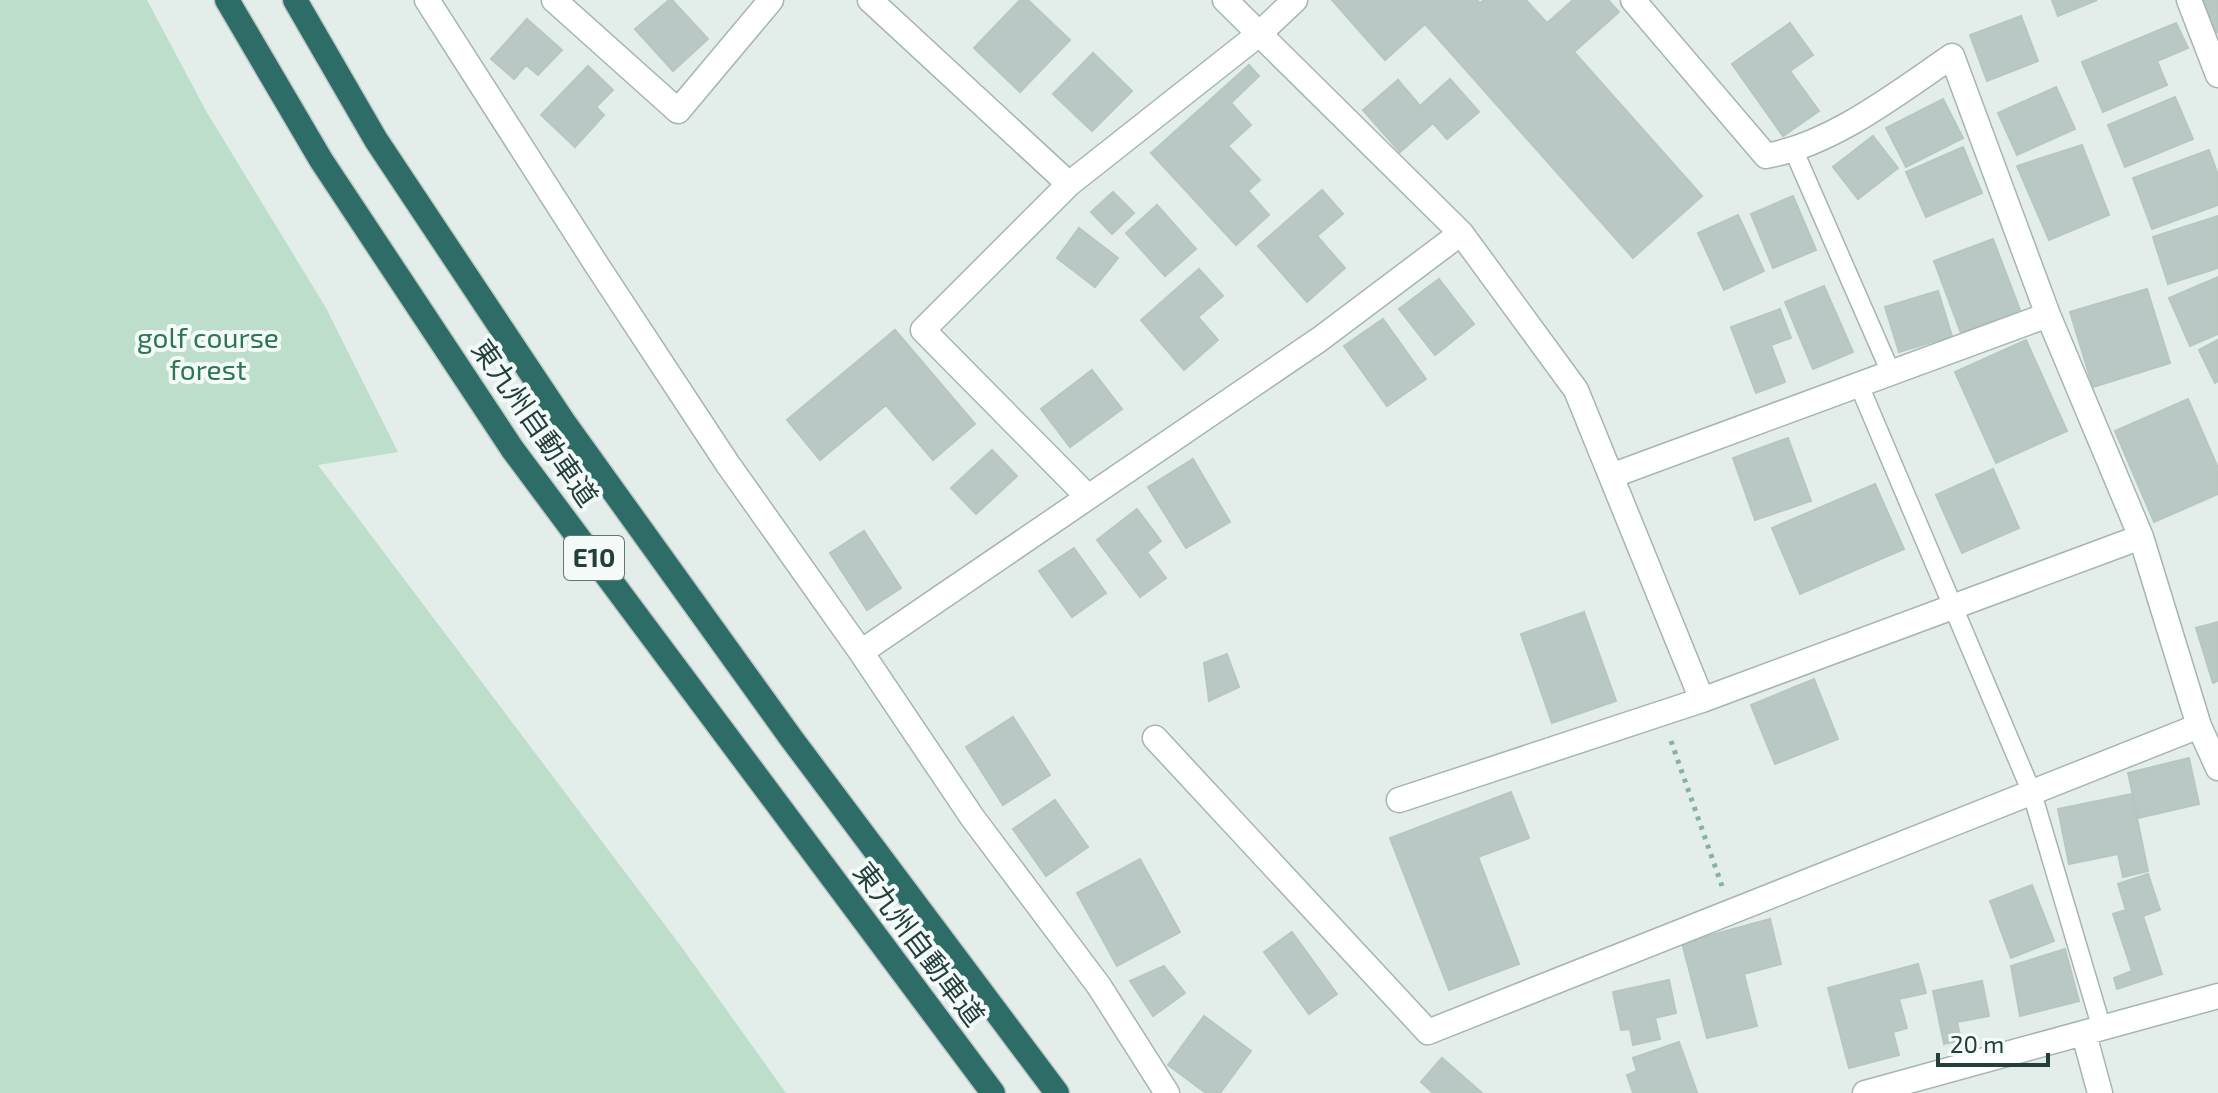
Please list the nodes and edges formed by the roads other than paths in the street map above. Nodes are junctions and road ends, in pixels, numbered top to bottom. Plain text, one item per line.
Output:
1 (227, 0) edge
2 (295, 0) edge
3 (427, 0) edge
4 (554, 0) edge
5 (771, 0) edge
6 (870, 0) edge
7 (1225, 0) edge
8 (1295, 0) edge
9 (1633, 0) edge
10 (2189, 0) edge
11 (1259, 34) junction
12 (2218, 75) edge
13 (1794, 151) junction
14 (1069, 184) junction
15 (1461, 233) junction
16 (2048, 315) junction
17 (1891, 373) junction
18 (1859, 385) junction
19 (1611, 476) junction
20 (1088, 497) junction
21 (2141, 537) junction
22 (1953, 606) junction
23 (861, 652) junction
24 (1702, 700) junction
25 (2199, 726) junction
26 (1155, 738) dead end
27 (2218, 768) edge
28 (2032, 793) junction
29 (1399, 800) dead end
30 (2218, 996) edge
31 (2093, 1031) junction
32 (993, 1093) edge
33 (1057, 1093) edge
34 (1167, 1093) edge
35 (1865, 1093) edge
36 (2100, 1093) edge

1 - 32 highway, 東九州自動車道 / E10
2 - 33 highway, 東九州自動車道 / E10
3 - 23 street
4 - 5 street
6 - 14 street
7 - 11 street
8 - 11 street
9 - 13 street
10 - 12 street
11 - 14 street
11 - 15 street
13 - 16 street
13 - 17 lane
14 - 20 street
15 - 19 street
15 - 20 street
16 - 17 street
16 - 21 street
17 - 18 street
18 - 19 street
18 - 22 lane
19 - 24 street
20 - 23 street
21 - 22 street
21 - 25 street
22 - 24 street
22 - 28 lane
23 - 34 street
24 - 29 street
25 - 27 street
25 - 28 street
26 - 28 street
28 - 31 lane
30 - 31 street
31 - 35 street
31 - 36 street

